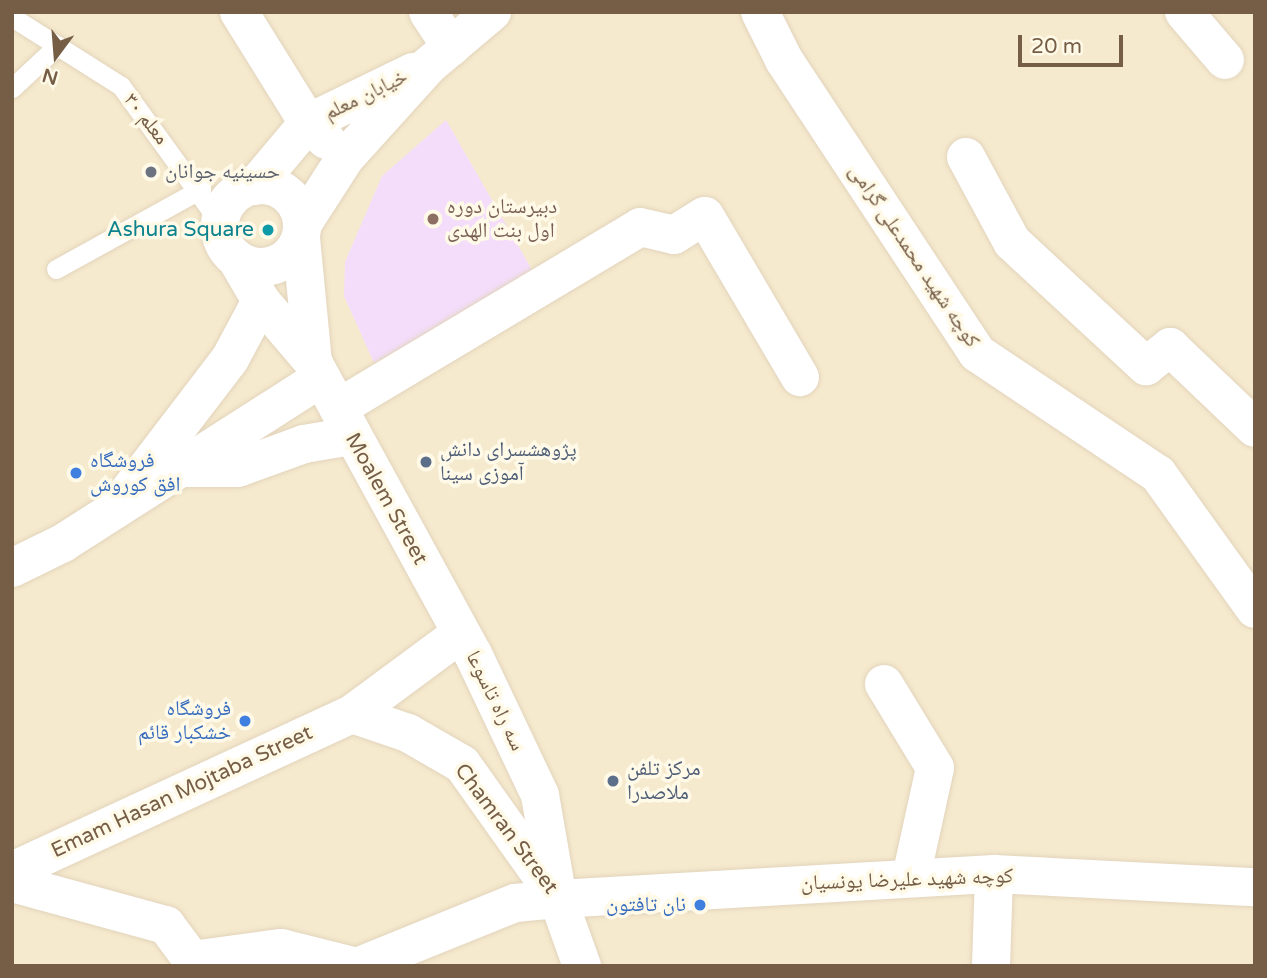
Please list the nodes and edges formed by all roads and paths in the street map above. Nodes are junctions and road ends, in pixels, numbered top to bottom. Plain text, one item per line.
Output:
1 (239, 12) edge
2 (428, 12) edge
3 (492, 12) edge
4 (760, 12) edge
5 (1184, 12) edge
6 (12, 17) edge
7 (57, 46) junction
8 (440, 56) junction
9 (1225, 60) dead end
10 (12, 88) edge
11 (308, 123) junction
12 (966, 157) dead end
13 (345, 158) junction
14 (255, 186) junction
15 (201, 190) junction
16 (220, 223) junction
17 (301, 231) junction
18 (236, 258) junction
19 (56, 269) dead end
20 (261, 301) junction
21 (800, 377) dead end
22 (331, 396) junction
23 (1255, 428) edge
24 (183, 468) junction
25 (119, 504) junction
26 (12, 568) edge
27 (1255, 609) edge
28 (460, 634) junction
29 (884, 684) dead end
30 (352, 714) junction
31 (12, 871) edge
32 (994, 874) junction
33 (911, 877) junction
34 (12, 883) edge
35 (1255, 887) edge
36 (558, 899) junction
37 (353, 966) edge
38 (359, 966) edge
39 (582, 966) edge
40 (991, 966) edge

1 - 11 street
2 - 8 street
3 - 8 street
4 - 27 street, کوچه شهید محمدعلی گرامی
5 - 9 street
6 - 7 lane, معلم ۳۰
7 - 10 lane
7 - 15 lane, معلم ۳۰
8 - 11 street, خیابان معلم
8 - 13 street, خیابان معلم
11 - 13 street
11 - 14 street, خیابان معلم
12 - 23 street
13 - 17 street, خیابان معلم
14 - 16 street
14 - 17 street
15 - 16 lane, معلم ۳۰
15 - 19 lane
16 - 18 street
17 - 18 street
17 - 22 street
18 - 20 street
20 - 22 street
20 - 25 street
21 - 22 street
22 - 24 street
22 - 24 street
22 - 28 street, Moalem Street
24 - 25 street
25 - 26 street
28 - 30 street, سه راه تاسوعا
28 - 36 street, سه راه تاسوعا
29 - 33 street
30 - 31 street, Emam Hasan Mojtaba Street
30 - 36 street, Chamran Street
32 - 33 street, کوچه شهید علیرضا یونسیان
32 - 35 street, کوچه شهید علیرضا یونسیان
32 - 40 street
33 - 36 street, کوچه شهید علیرضا یونسیان
34 - 37 street
36 - 38 street, کوچه شهید علیرضا یونسیان
36 - 39 street, Chamran Street

